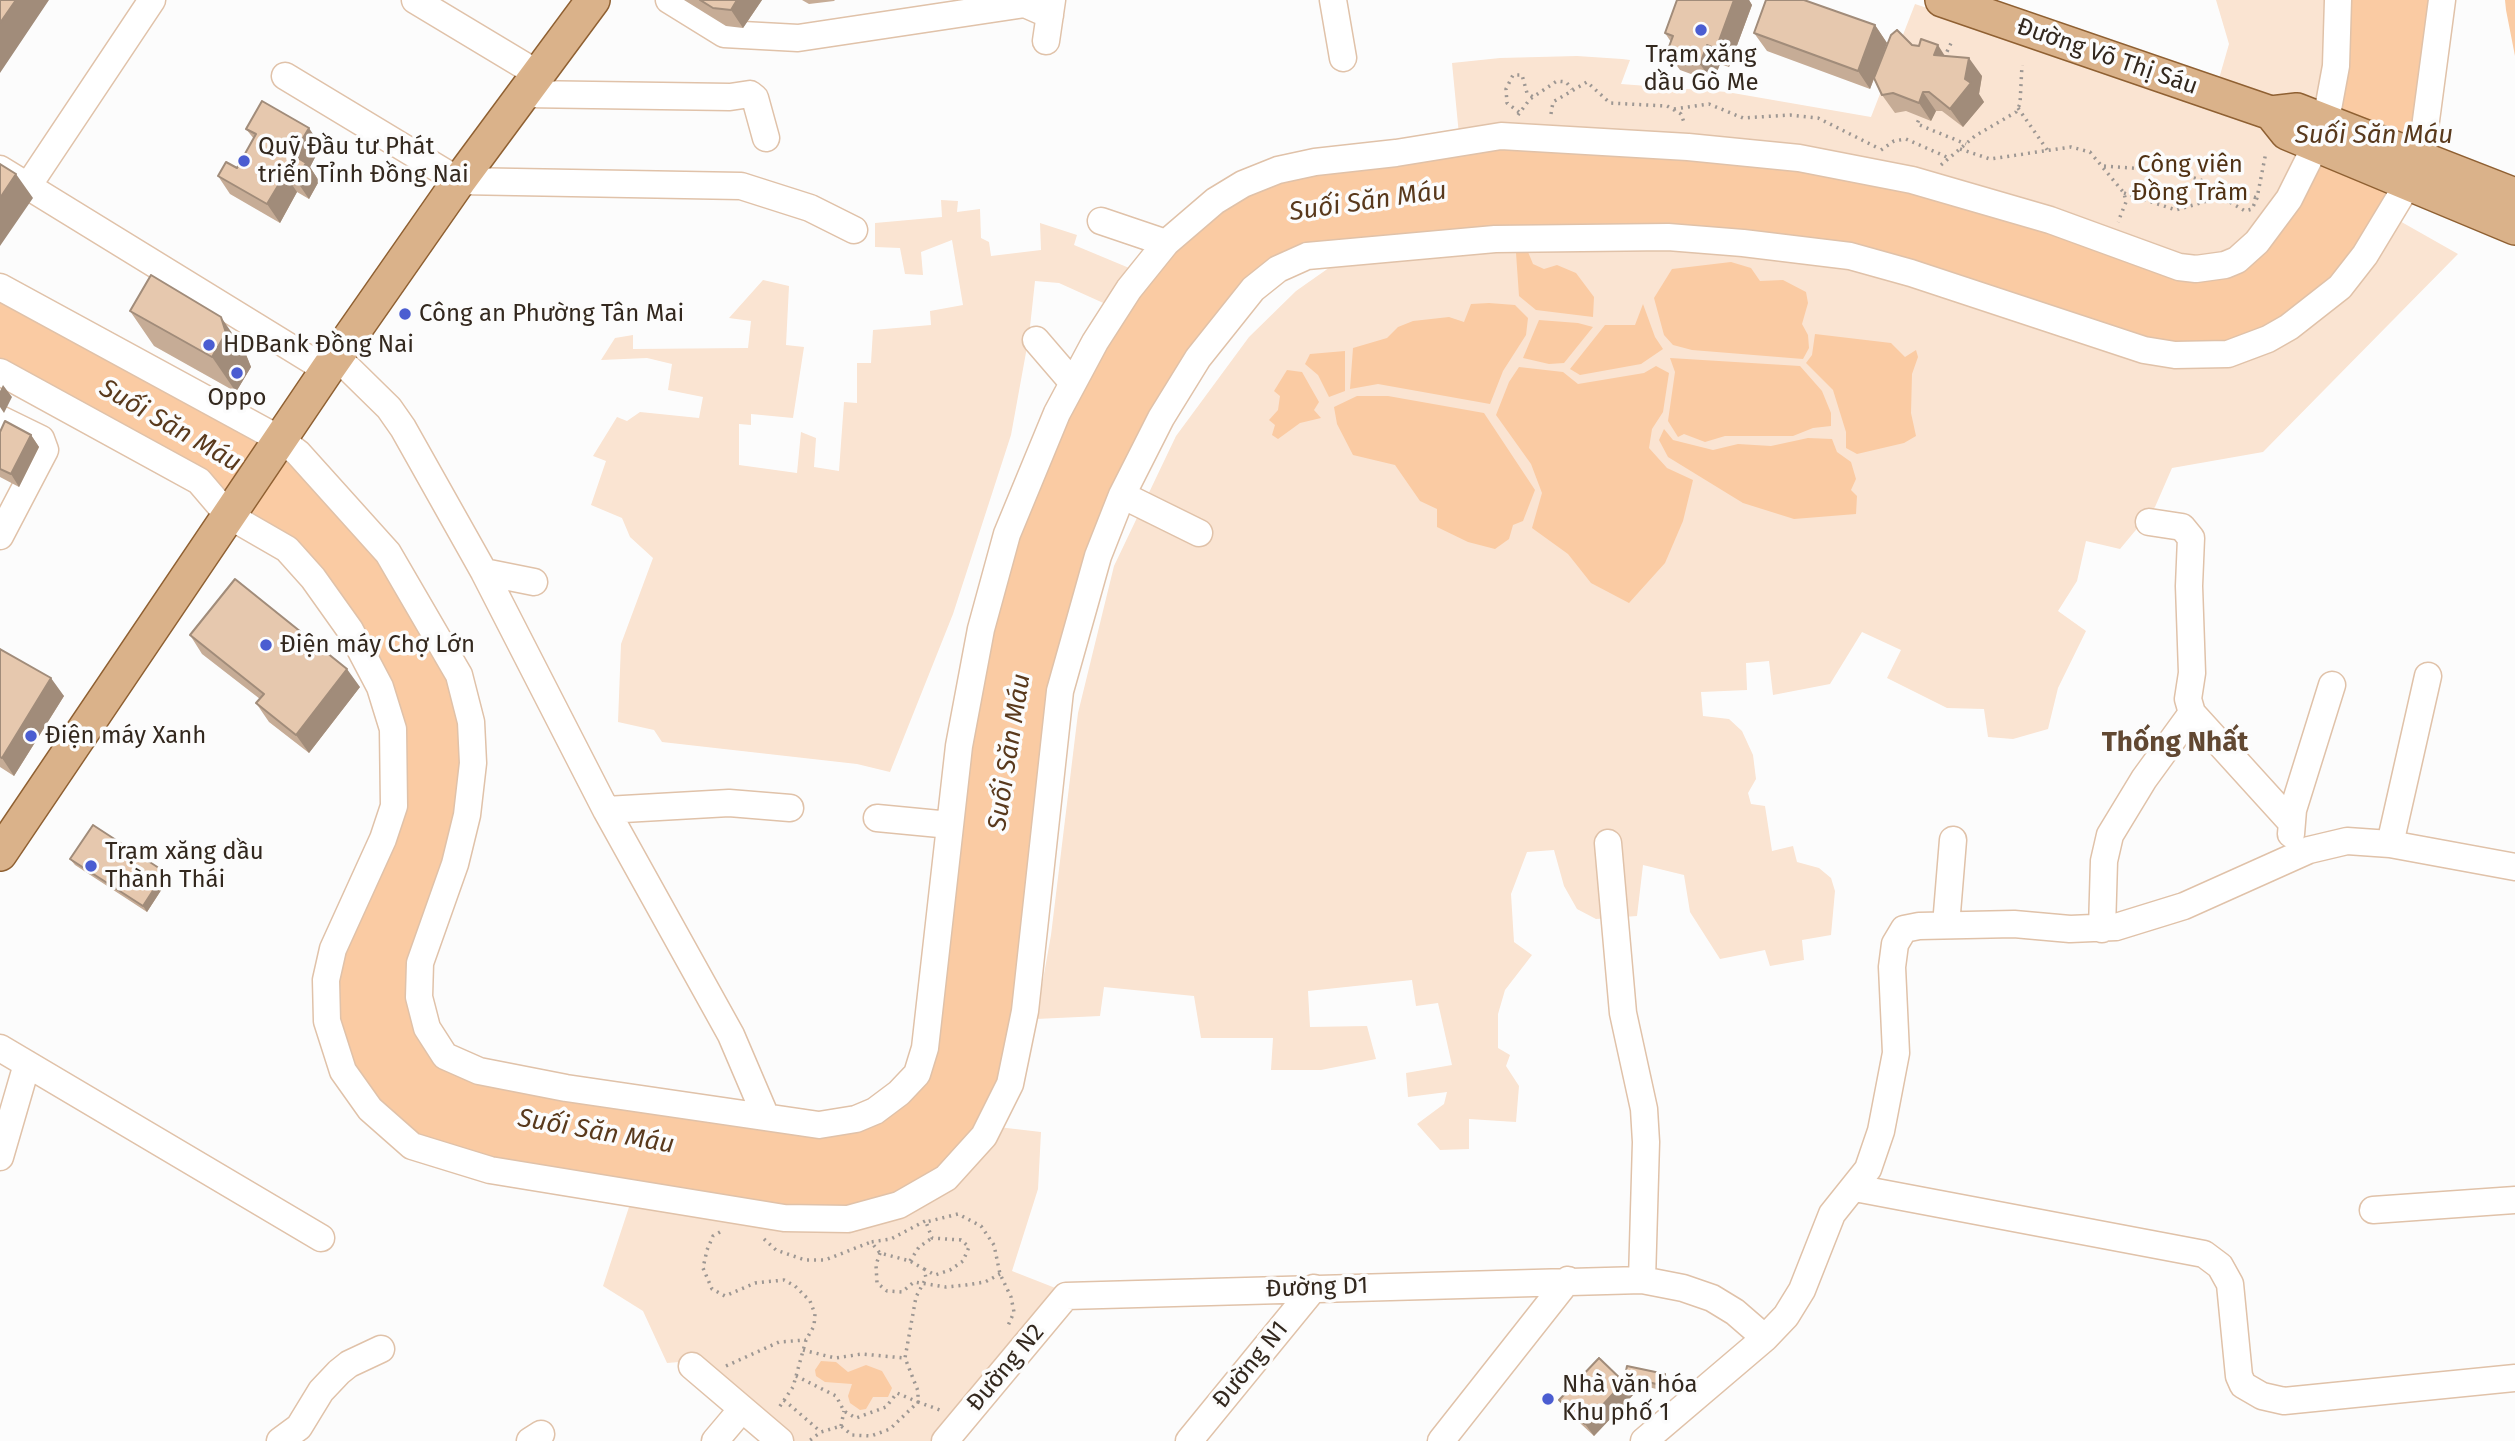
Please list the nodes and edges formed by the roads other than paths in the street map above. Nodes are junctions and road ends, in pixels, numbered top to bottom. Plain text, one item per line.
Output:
1 (152, 0) edge
2 (415, 0) edge
3 (593, 0) edge
4 (669, 0) edge
5 (1333, 0) edge
6 (1942, 0) edge
7 (2338, 0) edge
8 (2442, 0) edge
9 (1049, 19) edge
10 (1343, 58) dead end
11 (285, 76) dead end
12 (531, 84) junction
13 (2321, 132) junction
14 (765, 138) dead end
15 (0, 169) edge
16 (2415, 170) junction
17 (459, 181) junction
18 (28, 186) junction
19 (2515, 195) edge
20 (1101, 221) dead end
21 (2515, 228) edge
22 (854, 230) dead end
23 (1166, 243) junction
24 (0, 287) edge
25 (1036, 340) dead end
26 (332, 363) junction
27 (0, 372) edge
28 (1073, 383) junction
29 (0, 419) edge
30 (281, 440) junction
31 (0, 483) edge
32 (1122, 495) junction
33 (0, 505) edge
34 (228, 515) junction
35 (2149, 522) dead end
36 (1199, 533) dead end
37 (0, 536) edge
38 (484, 572) junction
39 (534, 582) dead end
40 (2428, 676) dead end
41 (2332, 685) dead end
42 (2192, 713) junction
43 (790, 808) dead end
44 (606, 810) junction
45 (877, 818) dead end
46 (2291, 822) junction
47 (950, 825) junction
48 (1953, 840) dead end
49 (1608, 843) dead end
50 (2390, 844) junction
51 (0, 854) edge
52 (2292, 857) junction
53 (2515, 867) edge
54 (1946, 925) junction
55 (2102, 929) junction
56 (0, 1048) edge
57 (27, 1064) junction
58 (766, 1117) junction
59 (0, 1157) edge
60 (1855, 1188) junction
61 (2515, 1200) edge
62 (2373, 1210) dead end
63 (321, 1238) dead end
64 (1567, 1280) junction
65 (1642, 1280) junction
66 (1314, 1288) junction
67 (1066, 1296) joint
68 (1765, 1338) junction
69 (381, 1349) dead end
70 (699, 1372) road end
71 (2515, 1378) edge
72 (742, 1409) junction
73 (772, 1435) edge
74 (280, 1441) edge
75 (715, 1441) edge
76 (945, 1441) edge
77 (1189, 1441) edge
78 (1441, 1441) edge
79 (1644, 1441) edge

1 - 18 street
2 - 12 street
3 - 12 main road
4 - 9 street
5 - 10 street
6 - 13 main road, Đường Võ Thị Sáu
7 - 13 street
8 - 16 street
11 - 17 street
12 - 14 street
12 - 17 main road
13 - 16 main road, Đường Võ Thị Sáu
13 - 23 street
15 - 18 street
16 - 19 main road
16 - 21 main road
16 - 32 street
17 - 22 street
17 - 26 main road
18 - 26 street
20 - 23 street
23 - 28 street
24 - 30 street
25 - 28 street
26 - 30 main road
26 - 38 street
27 - 34 street
28 - 47 street
29 - 37 street
30 - 34 main road
30 - 58 street
31 - 33 street
32 - 34 street
32 - 36 street
34 - 51 main road
35 - 42 street
38 - 39 street
38 - 44 street
40 - 50 street
41 - 46 street
42 - 46 street
42 - 55 street
43 - 44 street
44 - 58 street
45 - 47 street
46 - 52 street
47 - 58 street
48 - 54 street
49 - 65 street
50 - 52 street
50 - 53 street
52 - 55 street
54 - 55 street
54 - 60 street
56 - 57 street
57 - 59 street
57 - 63 street
60 - 68 street
60 - 71 street
61 - 62 street
64 - 65 street, Đường D1
64 - 66 street, Đường D1
64 - 78 street
65 - 68 street, Đường D1
66 - 67 street, Đường D1
66 - 77 street, Đường N1
67 - 76 street, Đường N2
68 - 79 street
69 - 74 street
70 - 72 street
72 - 73 street
72 - 75 street

